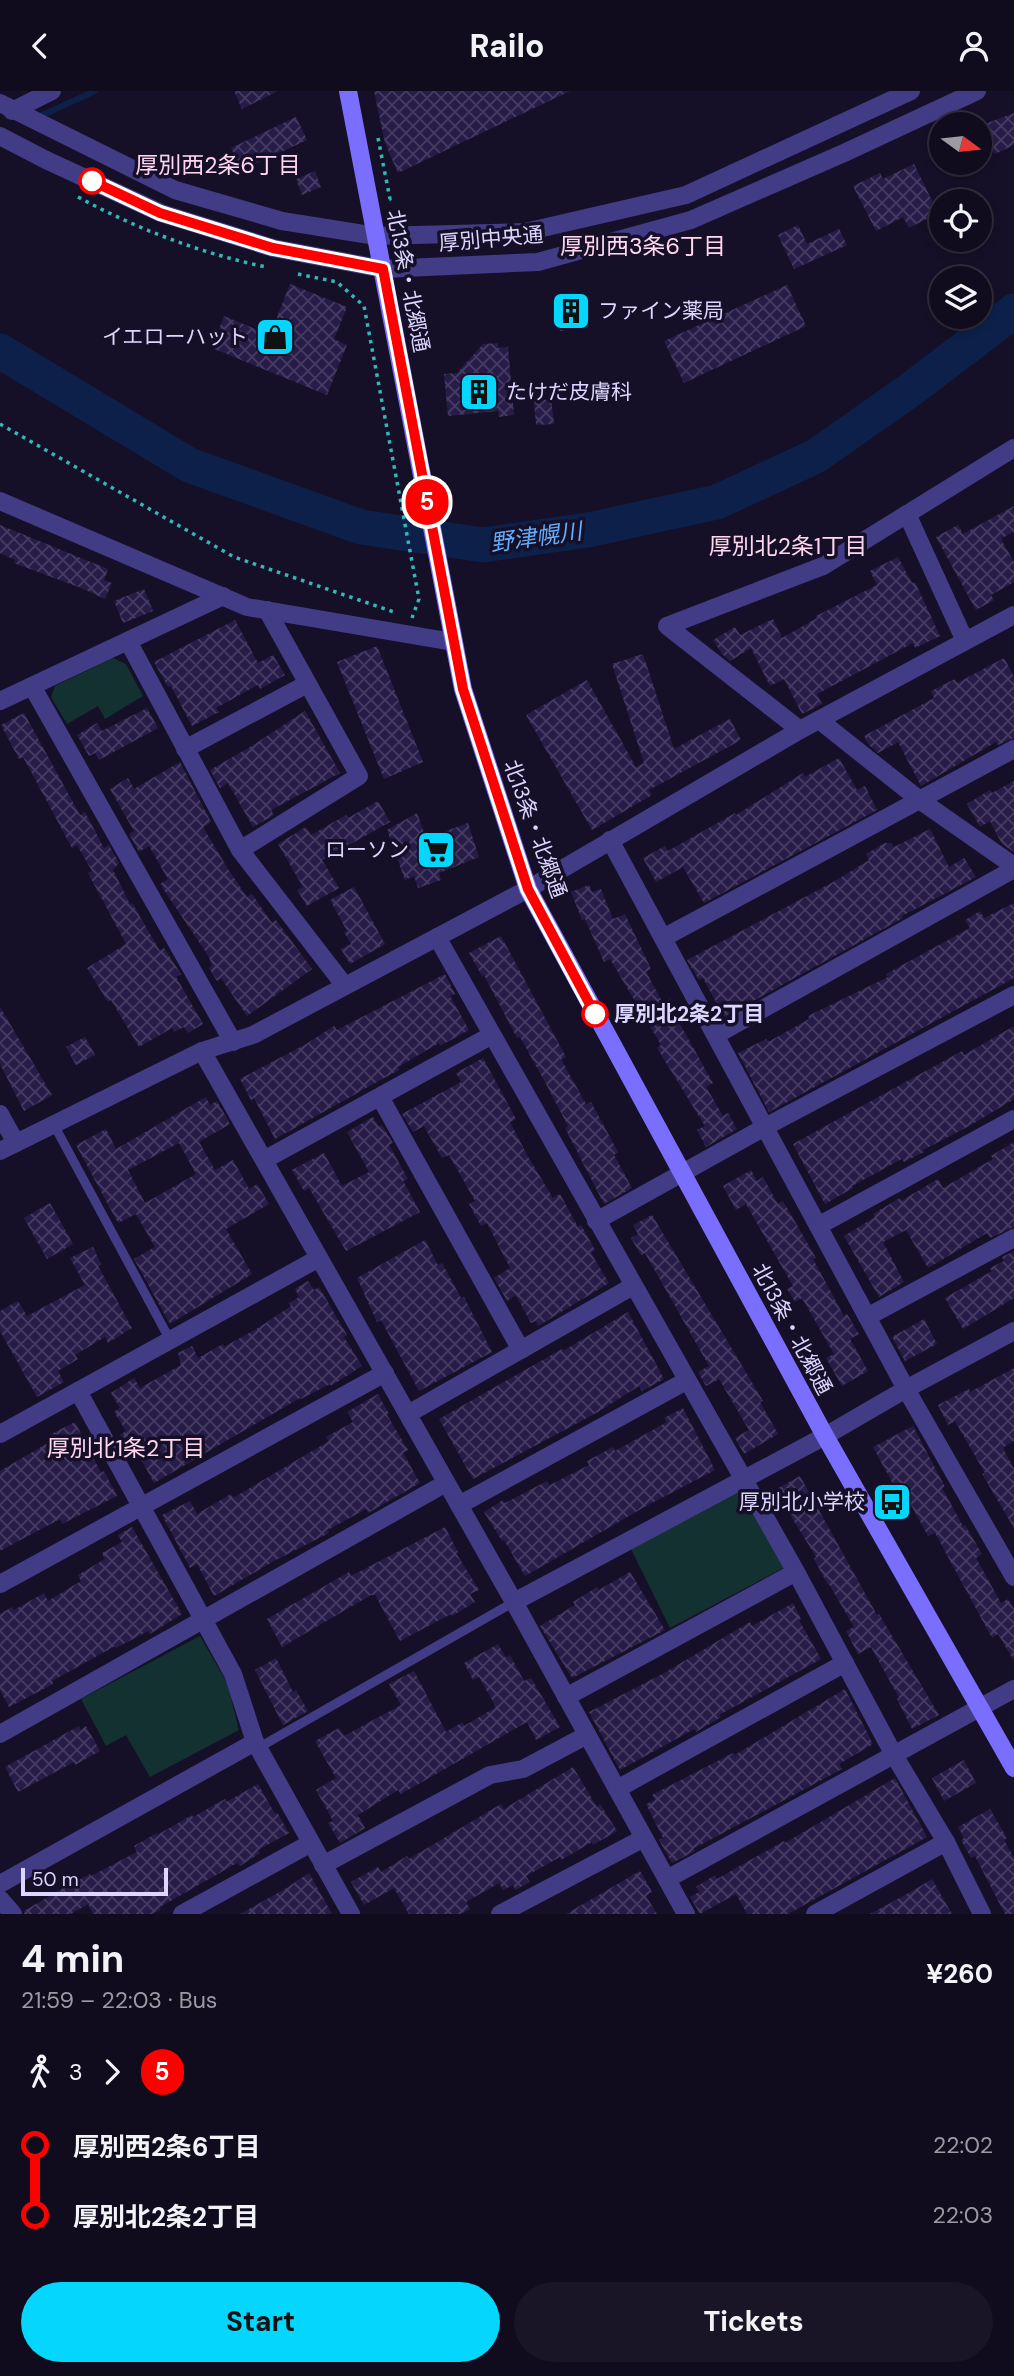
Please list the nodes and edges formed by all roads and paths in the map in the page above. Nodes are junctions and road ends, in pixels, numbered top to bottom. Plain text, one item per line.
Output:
1 (52, 91) edge
2 (348, 91) edge
3 (911, 91) edge
4 (977, 91) edge
5 (6, 107) edge
6 (0, 135) edge
7 (72, 194) dead end
8 (376, 236) junction
9 (272, 268) dead end
10 (383, 269) junction
11 (298, 274) dead end
12 (0, 424) edge
13 (1014, 448) edge
14 (0, 501) edge
15 (907, 514) junction
16 (223, 596) junction
17 (267, 610) junction
18 (400, 614) dead end
19 (1014, 615) edge
20 (412, 618) dead end
21 (128, 641) junction
22 (965, 641) junction
23 (453, 642) junction
24 (307, 684) junction
25 (32, 686) junction
26 (0, 701) edge
27 (819, 720) junction
28 (800, 730) junction
29 (186, 749) junction
30 (1014, 749) edge
31 (921, 801) junction
32 (610, 840) junction
33 (240, 850) junction
34 (1014, 868) edge
35 (528, 889) junction
36 (437, 937) junction
37 (663, 938) junction
38 (345, 986) junction
39 (1014, 996) edge
40 (492, 1035) junction
41 (716, 1035) junction
42 (233, 1042) junction
43 (202, 1051) junction
44 (380, 1097) junction
45 (0, 1114) edge
46 (1014, 1119) edge
47 (54, 1125) junction
48 (765, 1127) junction
49 (8, 1147) edge
50 (264, 1160) junction
51 (682, 1173) junction
52 (596, 1221) junction
53 (818, 1226) junction
54 (1014, 1238) edge
55 (319, 1258) junction
56 (633, 1286) junction
57 (867, 1317) junction
58 (1014, 1332) edge
59 (170, 1341) junction
60 (521, 1350) junction
61 (385, 1373) junction
62 (686, 1381) junction
63 (906, 1389) junction
64 (78, 1391) junction
65 (408, 1414) junction
66 (0, 1434) edge
67 (825, 1436) junction
68 (742, 1480) junction
69 (446, 1483) junction
70 (459, 1505) junction
71 (141, 1507) junction
72 (796, 1572) junction
73 (1014, 1577) edge
74 (0, 1584) edge
75 (514, 1602) junction
76 (203, 1620) junction
77 (845, 1663) junction
78 (1014, 1689) edge
79 (566, 1697) junction
80 (980, 1708) junction
81 (0, 1734) edge
82 (587, 1735) junction
83 (256, 1745) junction
84 (894, 1755) junction
85 (1014, 1768) edge
86 (617, 1789) junction
87 (644, 1838) junction
88 (946, 1842) junction
89 (311, 1843) junction
90 (323, 1865) junction
91 (667, 1879) junction
92 (0, 1884) edge
93 (0, 1899) edge
94 (13, 1914) edge
95 (182, 1914) edge
96 (351, 1914) edge
97 (500, 1914) edge
98 (686, 1914) edge
99 (815, 1914) edge
100 (982, 1914) edge

1 - 5 street
2 - 8 main road, 北13条・北郷通
3 - 8 street, 厚別中央通
4 - 10 street, 厚別中央通
5 - 8 street, 厚別中央通
6 - 10 street, 厚別中央通
7 - 9 path
8 - 10 main road, 北13条・北郷通
10 - 23 main road, 北13条・北郷通
11 - 20 path
12 - 18 path
13 - 15 street
14 - 16 street
15 - 22 street
15 - 28 street
16 - 17 street
16 - 21 street
17 - 23 street
17 - 24 street
19 - 22 street
21 - 25 street
21 - 29 street
22 - 27 street
23 - 35 main road, 北13条・北郷通
24 - 29 street
24 - 33 street
25 - 26 street
25 - 42 street
27 - 28 street
27 - 31 street
28 - 32 street
29 - 33 street
30 - 31 street
31 - 34 street
31 - 37 street
32 - 35 street
32 - 37 street
33 - 38 street
34 - 41 street
35 - 36 street
35 - 51 main road, 北13条・北郷通
36 - 38 street
36 - 40 street
37 - 41 street
38 - 42 street
39 - 48 street
40 - 44 street
40 - 52 street
41 - 48 street
42 - 43 street
43 - 47 street
43 - 50 street
44 - 50 street
44 - 60 street
45 - 49 street
46 - 53 street
47 - 49 street
47 - 59 lane
48 - 51 street
48 - 53 street
50 - 55 street
51 - 52 street
51 - 67 main road, 北13条・北郷通
52 - 56 street
53 - 57 street
54 - 57 street
55 - 59 street
55 - 61 street
56 - 60 street
56 - 62 street
57 - 63 street
58 - 63 street
59 - 64 street
60 - 65 street
61 - 65 street
61 - 71 street
62 - 68 street
62 - 70 street
63 - 67 street
63 - 73 street
64 - 66 street
64 - 71 street
65 - 69 street
67 - 68 street
67 - 80 main road, 北13条・北郷通
68 - 72 street
68 - 75 street
69 - 70 street
69 - 76 street
70 - 75 street
71 - 74 street
71 - 76 street
72 - 77 street
72 - 79 street
75 - 79 street
75 - 83 lane
76 - 81 street
76 - 83 street
77 - 84 street
77 - 86 street
78 - 80 street
79 - 82 street
80 - 84 street
80 - 85 main road, 北13条・北郷通
82 - 86 street
82 - 90 street
83 - 89 street
83 - 92 street
84 - 88 street
84 - 91 street
86 - 87 street
87 - 91 street
87 - 97 street
88 - 99 street
88 - 100 street
89 - 90 street
89 - 95 street
90 - 96 street
91 - 98 street
93 - 94 street

